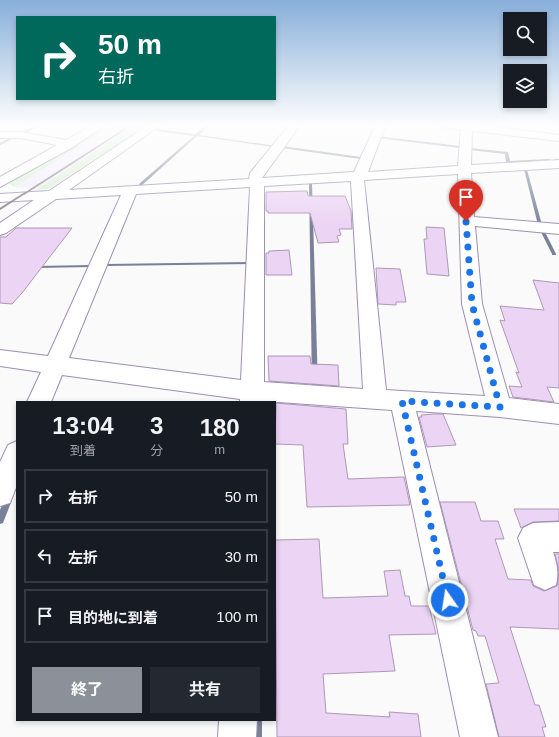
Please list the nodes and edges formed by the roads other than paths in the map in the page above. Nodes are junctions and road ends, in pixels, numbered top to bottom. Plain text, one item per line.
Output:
1 (44, 158) edge
2 (107, 158) edge
3 (269, 158) edge
4 (366, 158) edge
5 (465, 158) edge
6 (559, 164) edge
7 (464, 170) junction
8 (358, 177) junction
9 (0, 183) edge
10 (256, 183) junction
11 (130, 191) junction
12 (54, 195) junction
13 (0, 198) edge
14 (466, 221) junction
15 (559, 229) edge
16 (0, 230) edge
17 (0, 358) edge
18 (55, 365) junction
19 (252, 396) edge
20 (388, 400) junction
21 (39, 401) edge
22 (500, 407) junction
23 (559, 414) edge
24 (16, 455) edge
25 (0, 492) edge
26 (559, 537) edge
27 (545, 574) dead end
28 (238, 721) edge
29 (237, 737) edge
30 (479, 737) edge

1 - 9 street
2 - 12 street
3 - 10 street
4 - 8 street
5 - 7 street
6 - 7 street
7 - 8 street
7 - 14 street
8 - 10 street
8 - 20 street
10 - 11 street
10 - 19 street
11 - 12 street
11 - 18 street
12 - 13 street
12 - 16 street
14 - 15 street
14 - 22 street
17 - 18 street
18 - 19 street
18 - 21 street
19 - 20 street
20 - 22 street
20 - 30 street
22 - 23 street
24 - 25 street
26 - 27 street
28 - 29 street

